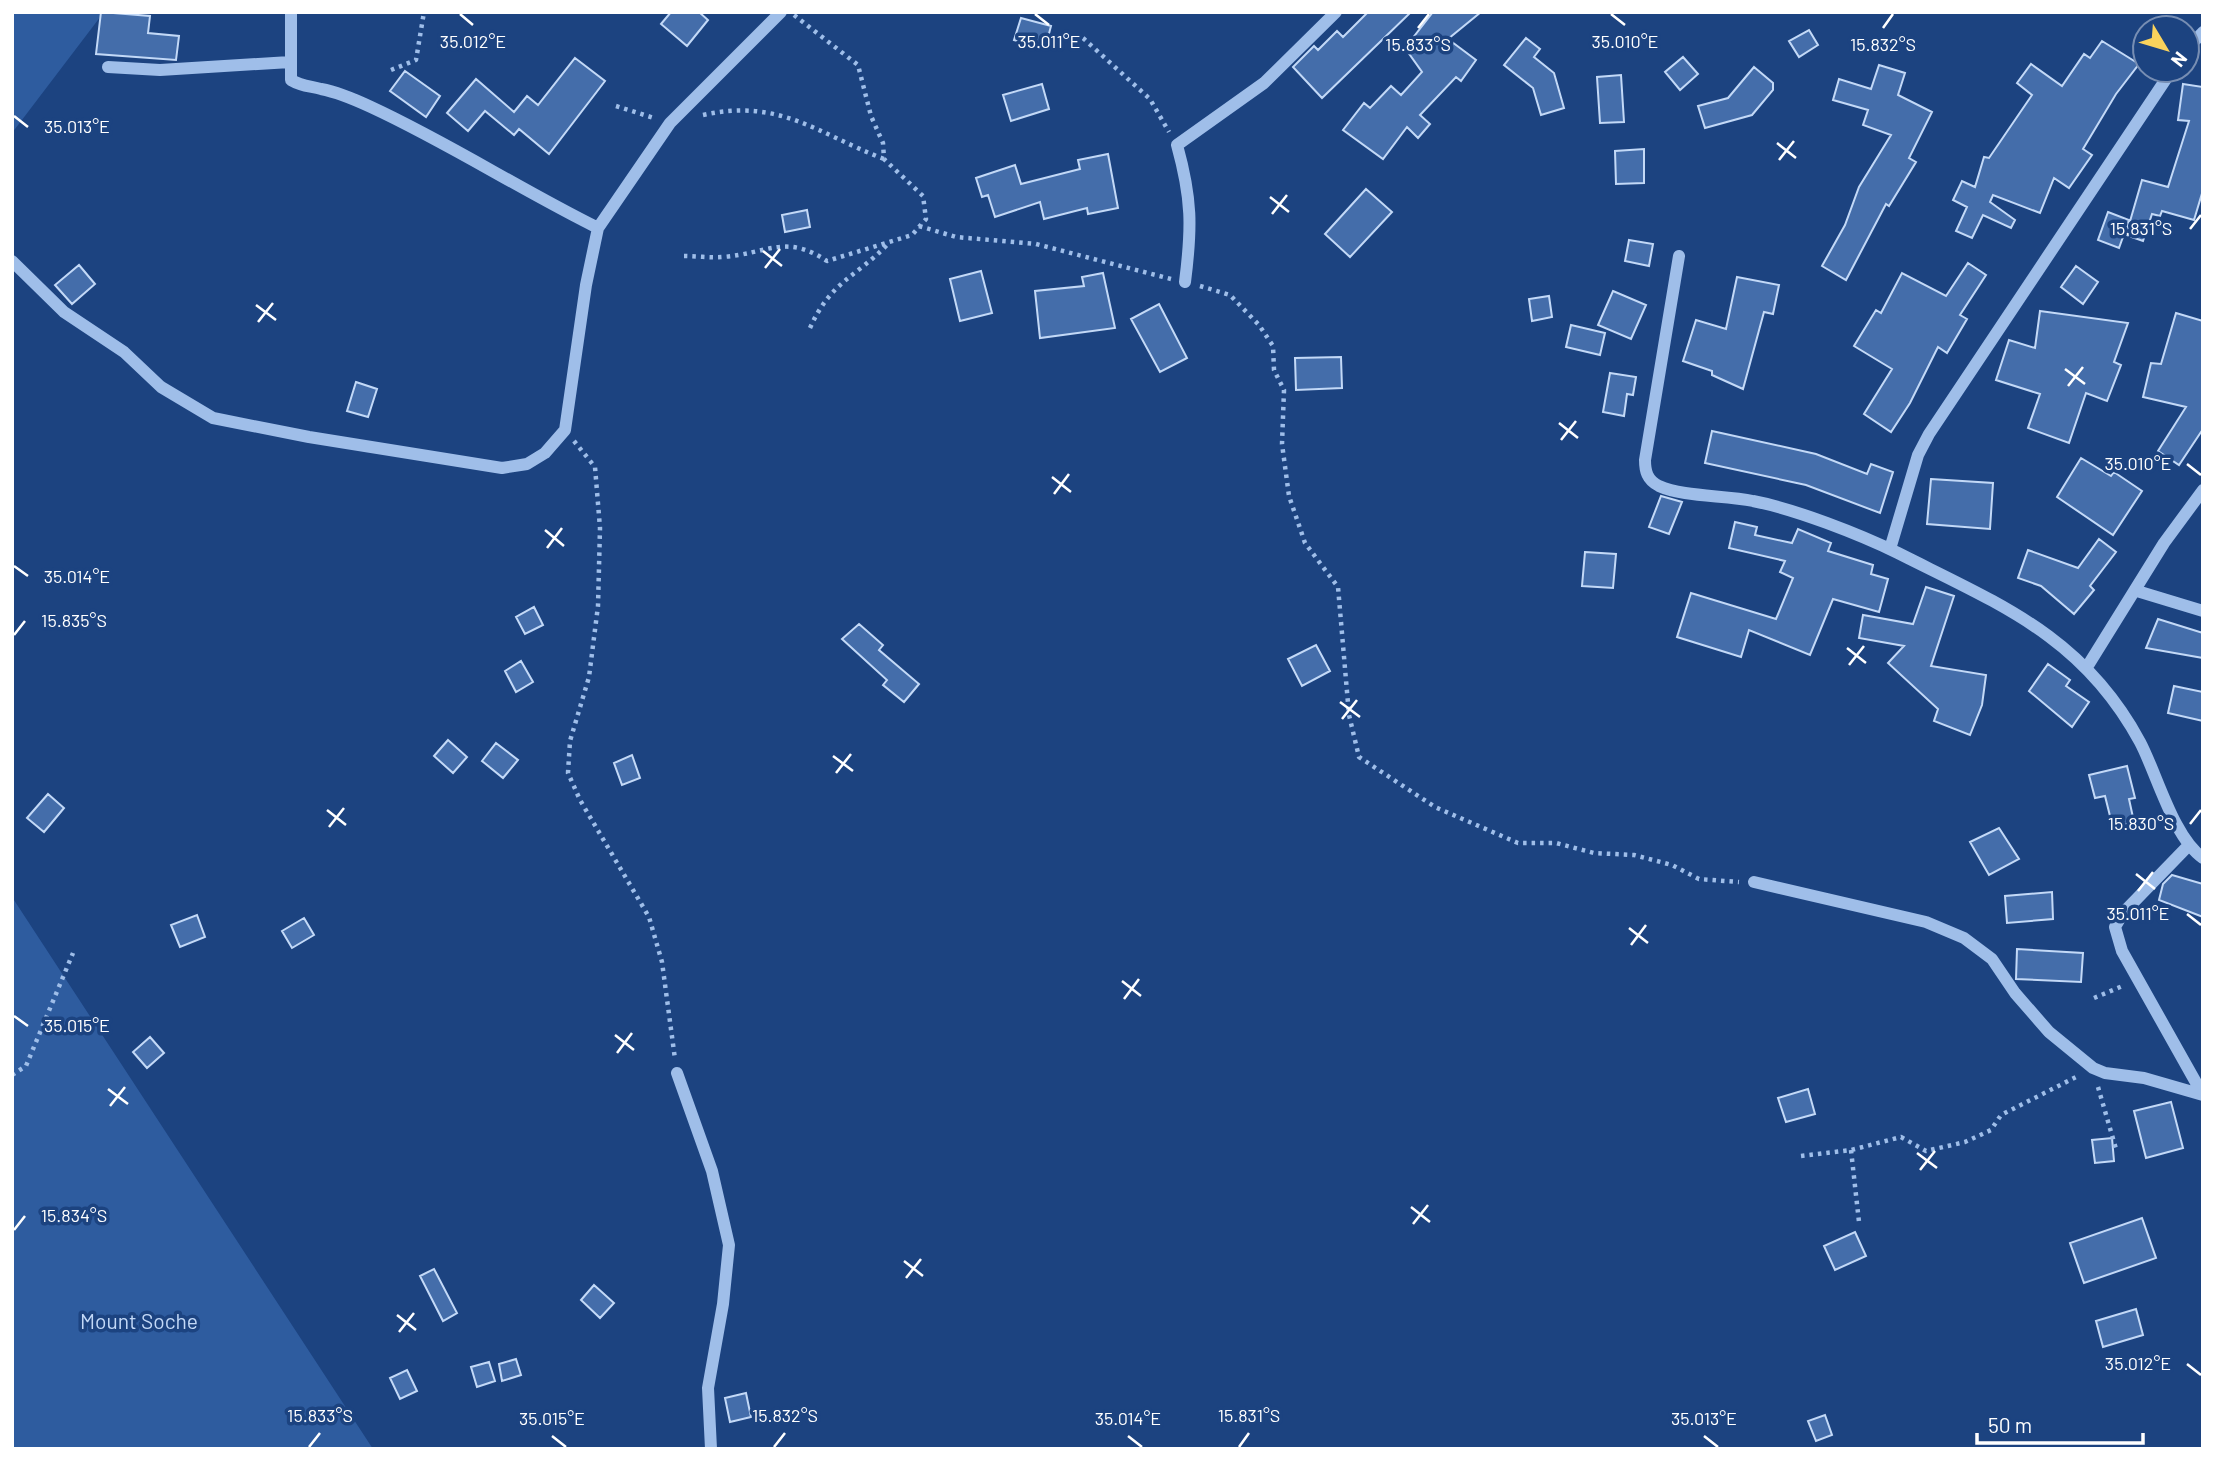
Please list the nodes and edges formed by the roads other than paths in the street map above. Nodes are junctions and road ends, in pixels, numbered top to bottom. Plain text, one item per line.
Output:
1 (292, 12) edge
2 (781, 12) edge
3 (1336, 12) edge
4 (290, 62) junction
5 (108, 67) dead end
6 (2163, 84) edge
7 (598, 228) junction
8 (1679, 256) dead end
9 (12, 261) edge
10 (1185, 282) road end
11 (2203, 490) edge
12 (1890, 549) junction
13 (2137, 591) junction
14 (2203, 611) edge
15 (2087, 667) junction
16 (2189, 845) junction
17 (2203, 858) edge
18 (1754, 882) road end
19 (677, 1073) road end
20 (711, 1449) edge

1 - 4 street
2 - 7 street
3 - 10 street
4 - 5 street
4 - 7 street
6 - 12 street
7 - 9 street
8 - 12 street
11 - 13 street
12 - 15 street
13 - 14 street
13 - 15 street
15 - 16 street
16 - 17 street
16 - 18 street
19 - 20 street

